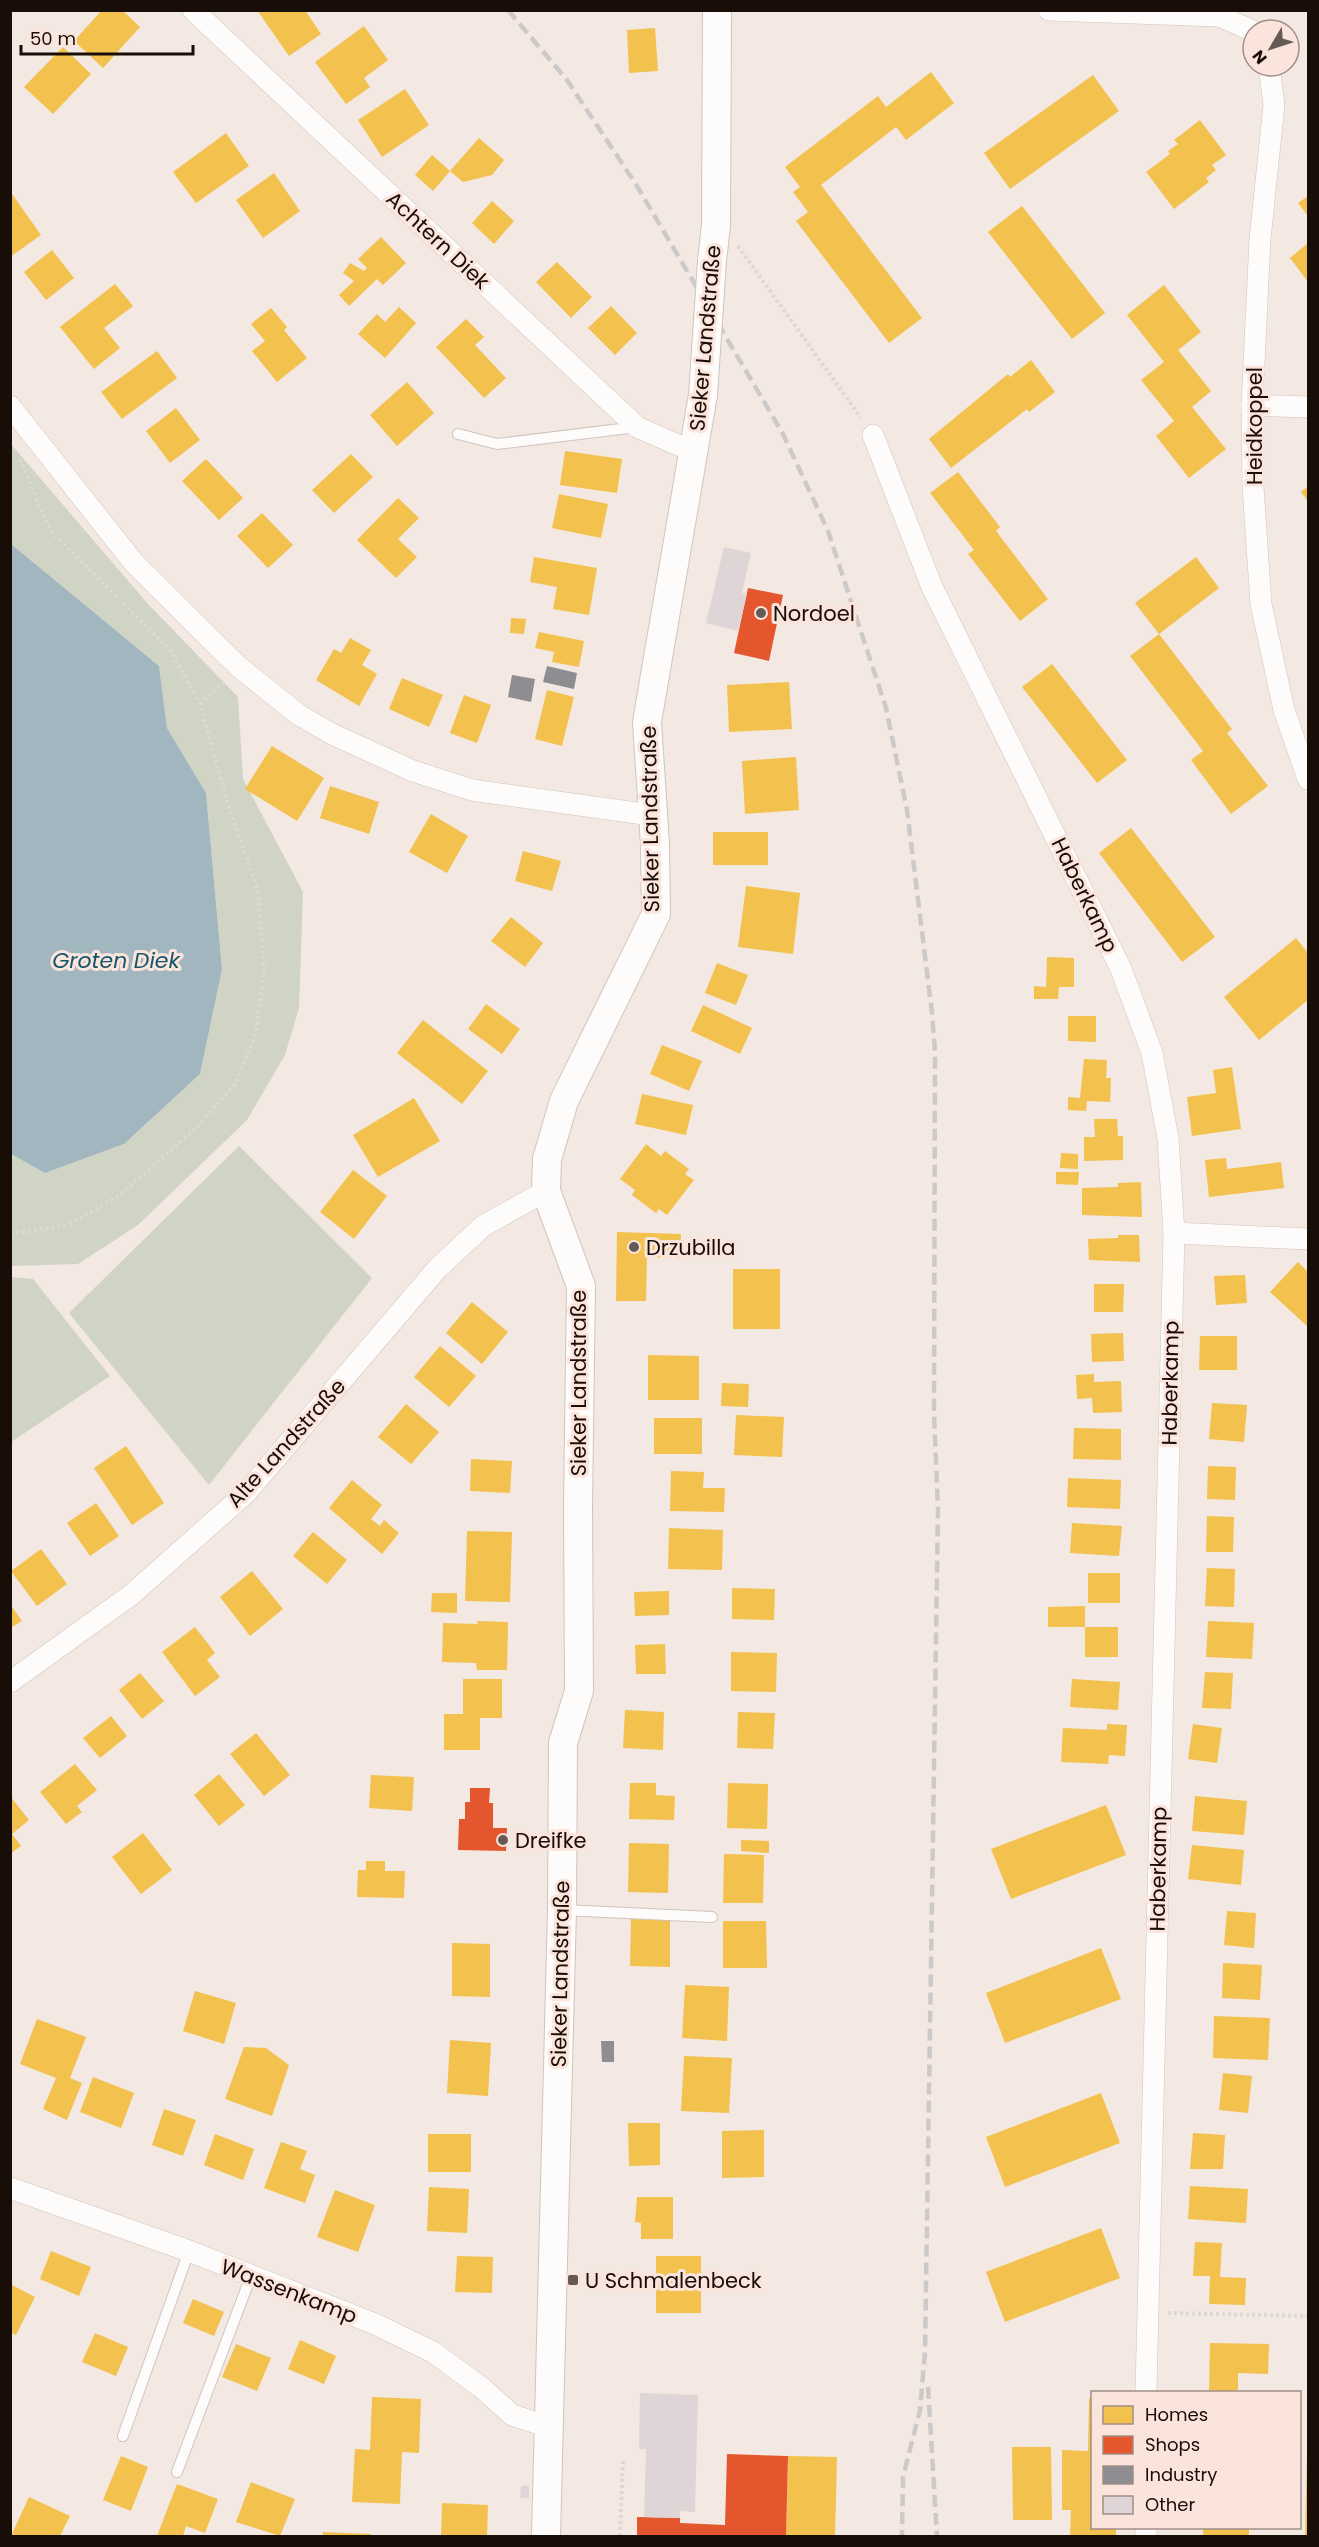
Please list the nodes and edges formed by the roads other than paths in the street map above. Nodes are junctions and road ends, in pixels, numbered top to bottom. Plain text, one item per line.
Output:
1 (193, 10) edge
2 (717, 10) edge
3 (1049, 10) edge
4 (1241, 26) edge
5 (1271, 78) edge
6 (1252, 405) junction
7 (10, 406) edge
8 (1308, 406) edge
9 (637, 427) junction
10 (458, 434) dead end
11 (873, 435) road end
12 (694, 452) junction
13 (1308, 779) edge
14 (651, 815) junction
15 (546, 1191) junction
16 (1174, 1233) junction
17 (1308, 1239) edge
18 (10, 1682) edge
19 (562, 1910) junction
20 (712, 1917) dead end
21 (10, 2188) edge
22 (189, 2251) junction
23 (251, 2276) junction
24 (1146, 2391) edge
25 (549, 2427) junction
26 (123, 2436) dead end
27 (177, 2472) dead end
28 (546, 2536) edge

1 - 9 street, Achtern Diek
2 - 12 street, Sieker Landstraße, bridge
3 - 4 street
5 - 6 street, Heidkoppel
6 - 8 street
6 - 13 street, Heidkoppel
7 - 14 street
9 - 10 lane
9 - 12 street, Achtern Diek
11 - 16 street, Haberkamp
12 - 14 street, Sieker Landstraße
14 - 15 street, Sieker Landstraße
15 - 18 street, Alte Landstraße
15 - 19 street, Sieker Landstraße
16 - 17 street
16 - 24 street, Haberkamp
19 - 20 lane
19 - 25 street, Sieker Landstraße
21 - 22 street, Wassenkamp
22 - 23 street, Wassenkamp
22 - 26 lane
23 - 25 street, Wassenkamp
23 - 27 lane
25 - 28 street, Sieker Landstraße

